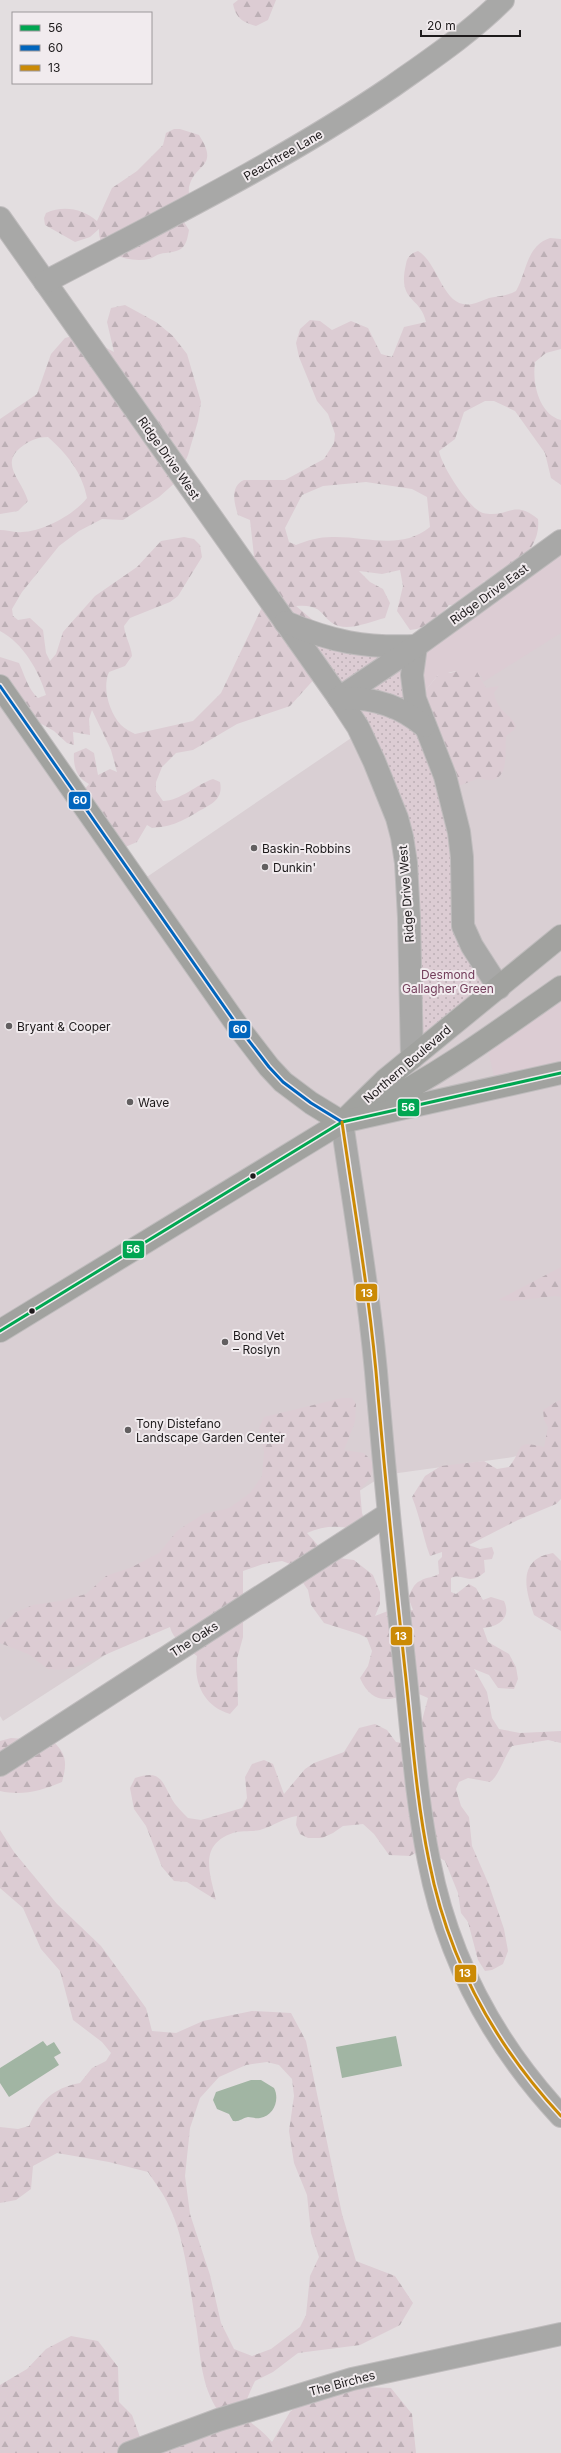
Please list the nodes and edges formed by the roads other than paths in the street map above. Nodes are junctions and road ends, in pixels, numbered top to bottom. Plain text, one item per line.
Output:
1 (503, 0) edge
2 (0, 218) edge
3 (45, 282) junction
4 (561, 541) edge
5 (284, 622) junction
6 (416, 646) junction
7 (0, 686) edge
8 (339, 698) junction
9 (424, 726) junction
10 (561, 936) edge
11 (561, 987) edge
12 (499, 988) junction
13 (412, 1058) junction
14 (561, 1073) edge
15 (342, 1122) junction
16 (0, 1331) edge
17 (388, 1514) junction
18 (0, 1765) edge
19 (561, 2116) edge
20 (561, 2334) edge
21 (129, 2453) edge

1 - 3 street, Peachtree Lane
2 - 3 street, Ridge Drive West
3 - 5 street, Ridge Drive West
4 - 6 street, Ridge Drive East
5 - 6 street
5 - 8 street, Ridge Drive West
6 - 8 street, Ridge Drive East
6 - 9 street
7 - 15 main road
8 - 9 street
8 - 13 street, Ridge Drive West
9 - 12 street
10 - 12 main road, Northern Boulevard
11 - 15 main road, Northern Boulevard
12 - 13 main road, Northern Boulevard
13 - 15 main road, Northern Boulevard
14 - 15 main road
15 - 16 main road
15 - 17 street
17 - 18 street, The Oaks
17 - 19 street
20 - 21 street, The Birches

